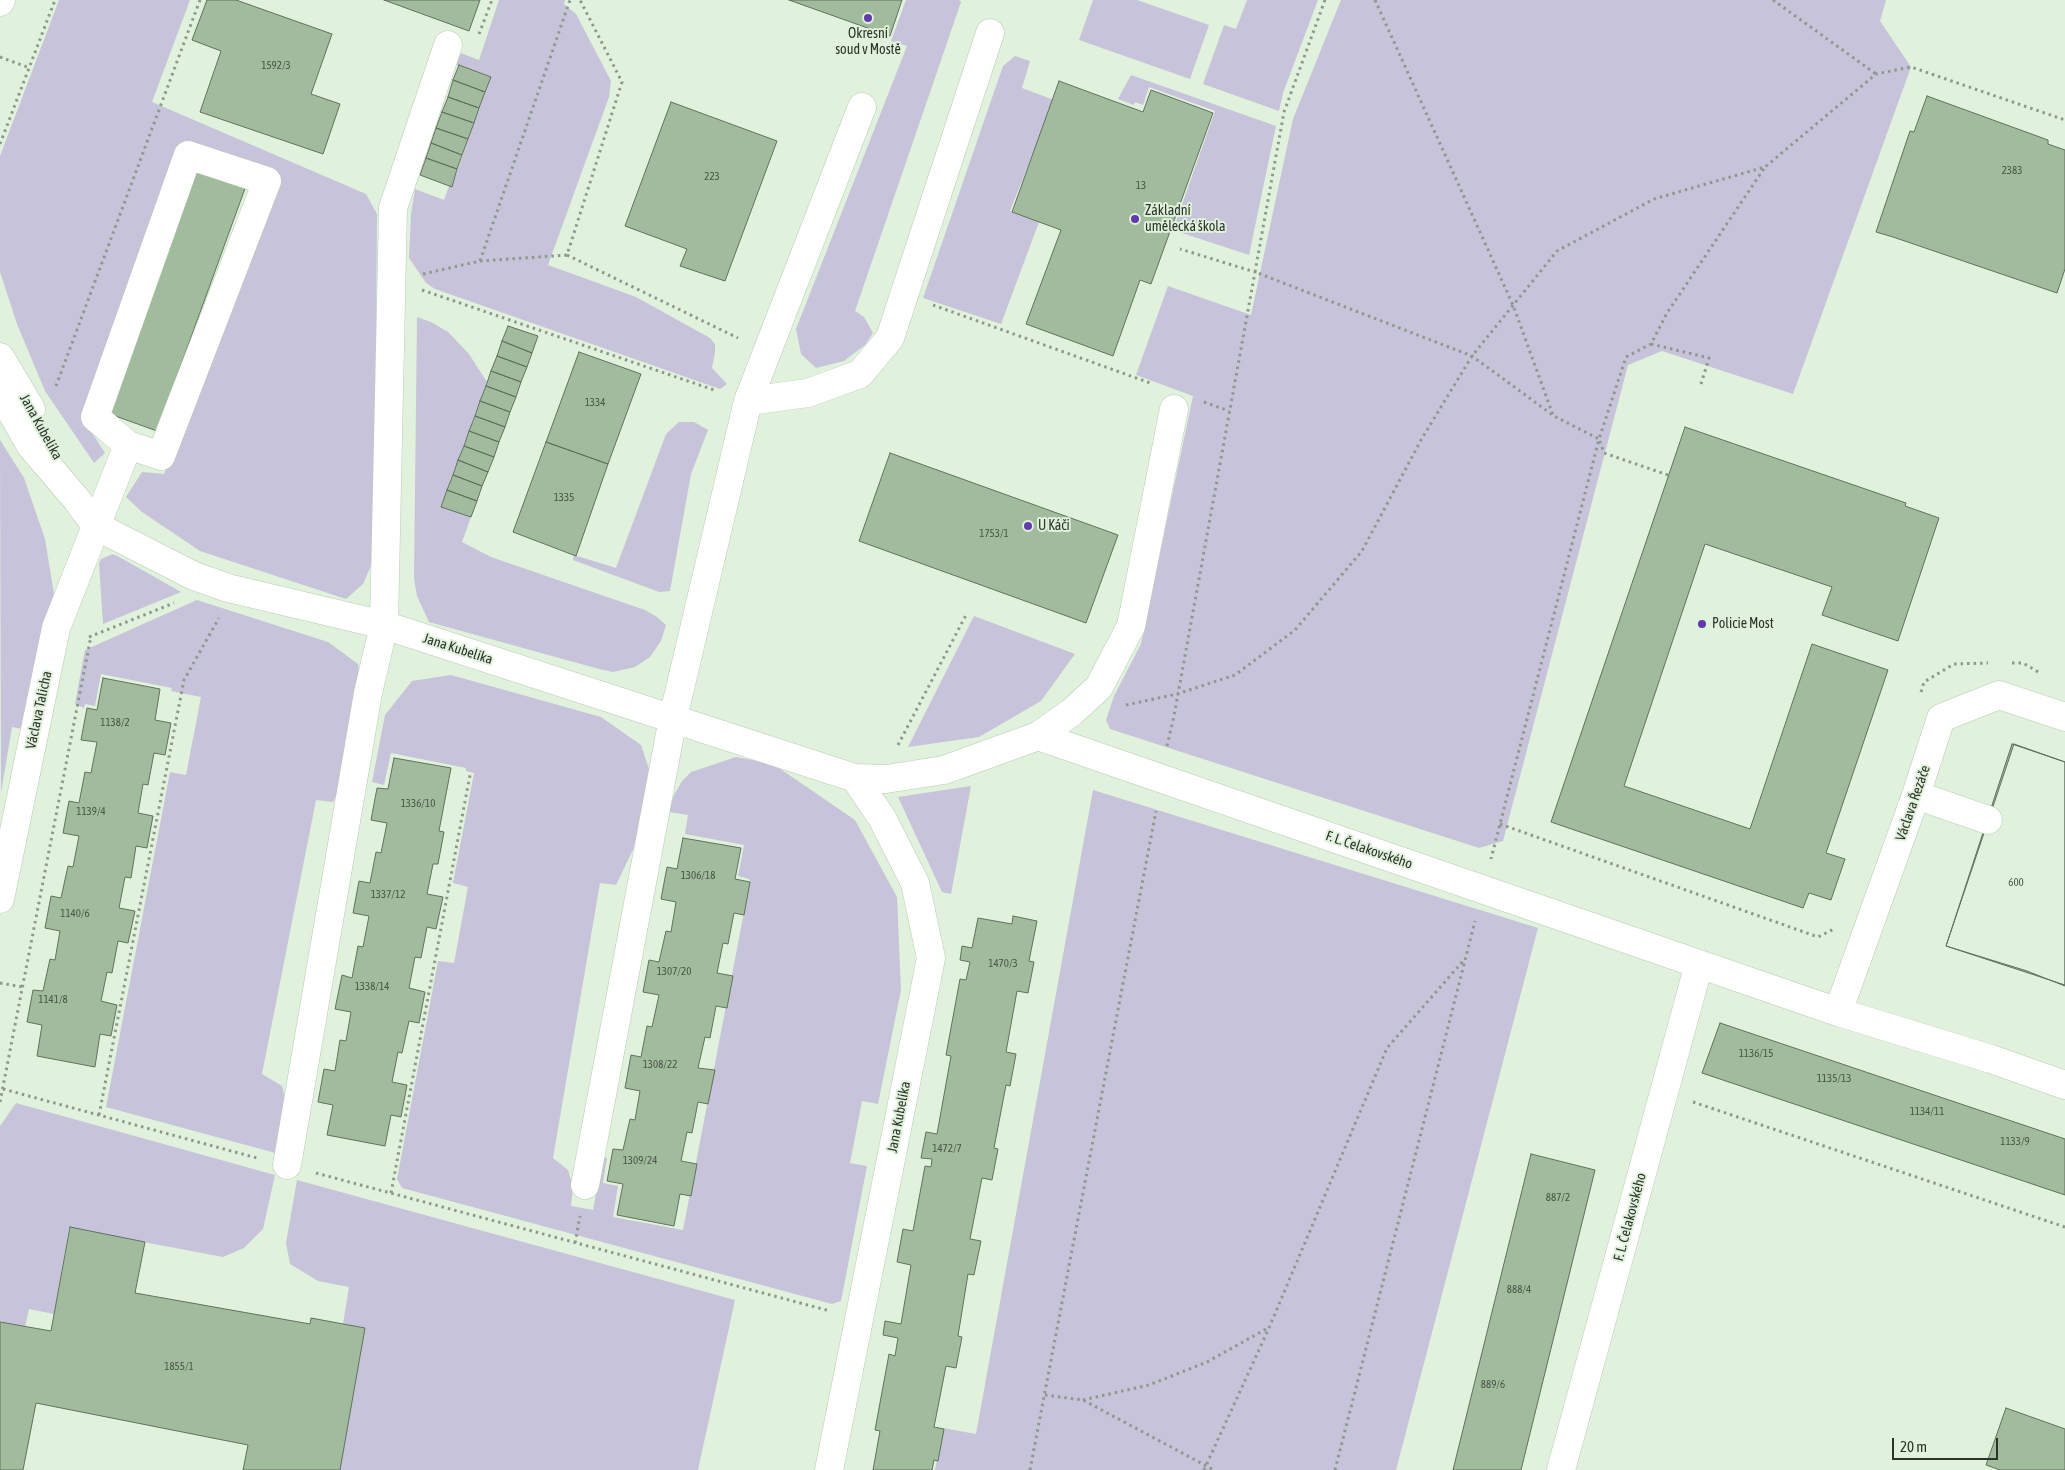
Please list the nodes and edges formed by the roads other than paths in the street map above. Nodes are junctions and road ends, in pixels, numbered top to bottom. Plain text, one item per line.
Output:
1 (990, 33) dead end
2 (448, 45) dead end
3 (862, 107) dead end
4 (0, 358) edge
5 (0, 392) edge
6 (748, 401) junction
7 (1174, 409) dead end
8 (128, 445) junction
9 (76, 500) junction
10 (96, 526) junction
11 (384, 625) junction
12 (2065, 717) edge
13 (673, 718) junction
14 (1038, 736) junction
15 (855, 778) junction
16 (1916, 795) junction
17 (1988, 820) dead end
18 (0, 899) edge
19 (1699, 964) junction
20 (1838, 1012) junction
21 (2065, 1085) edge
22 (287, 1166) road end
23 (585, 1186) dead end
24 (829, 1470) edge
25 (1560, 1470) edge

1 - 6 street
2 - 11 street
3 - 6 street
4 - 9 street, Jana Kubelíka
5 - 9 street, Jana Kubelíka
6 - 13 street
7 - 14 street, Jana Kubelíka
8 - 8 street
8 - 10 street, Václava Talicha
9 - 10 street, Jana Kubelíka
10 - 11 street, Jana Kubelíka
10 - 18 street, Václava Talicha
11 - 13 street, Jana Kubelíka
11 - 22 street
12 - 16 street, Václava Řezáče
13 - 15 street, Jana Kubelíka
13 - 23 street
14 - 15 street, Jana Kubelíka
14 - 19 street, F. L. Čelakovského
15 - 24 street, Jana Kubelíka
16 - 17 street
16 - 20 street, Václava Řezáče
19 - 20 street, F. L. Čelakovského
19 - 25 street, F. L. Čelakovského
20 - 21 street, F. L. Čelakovského

